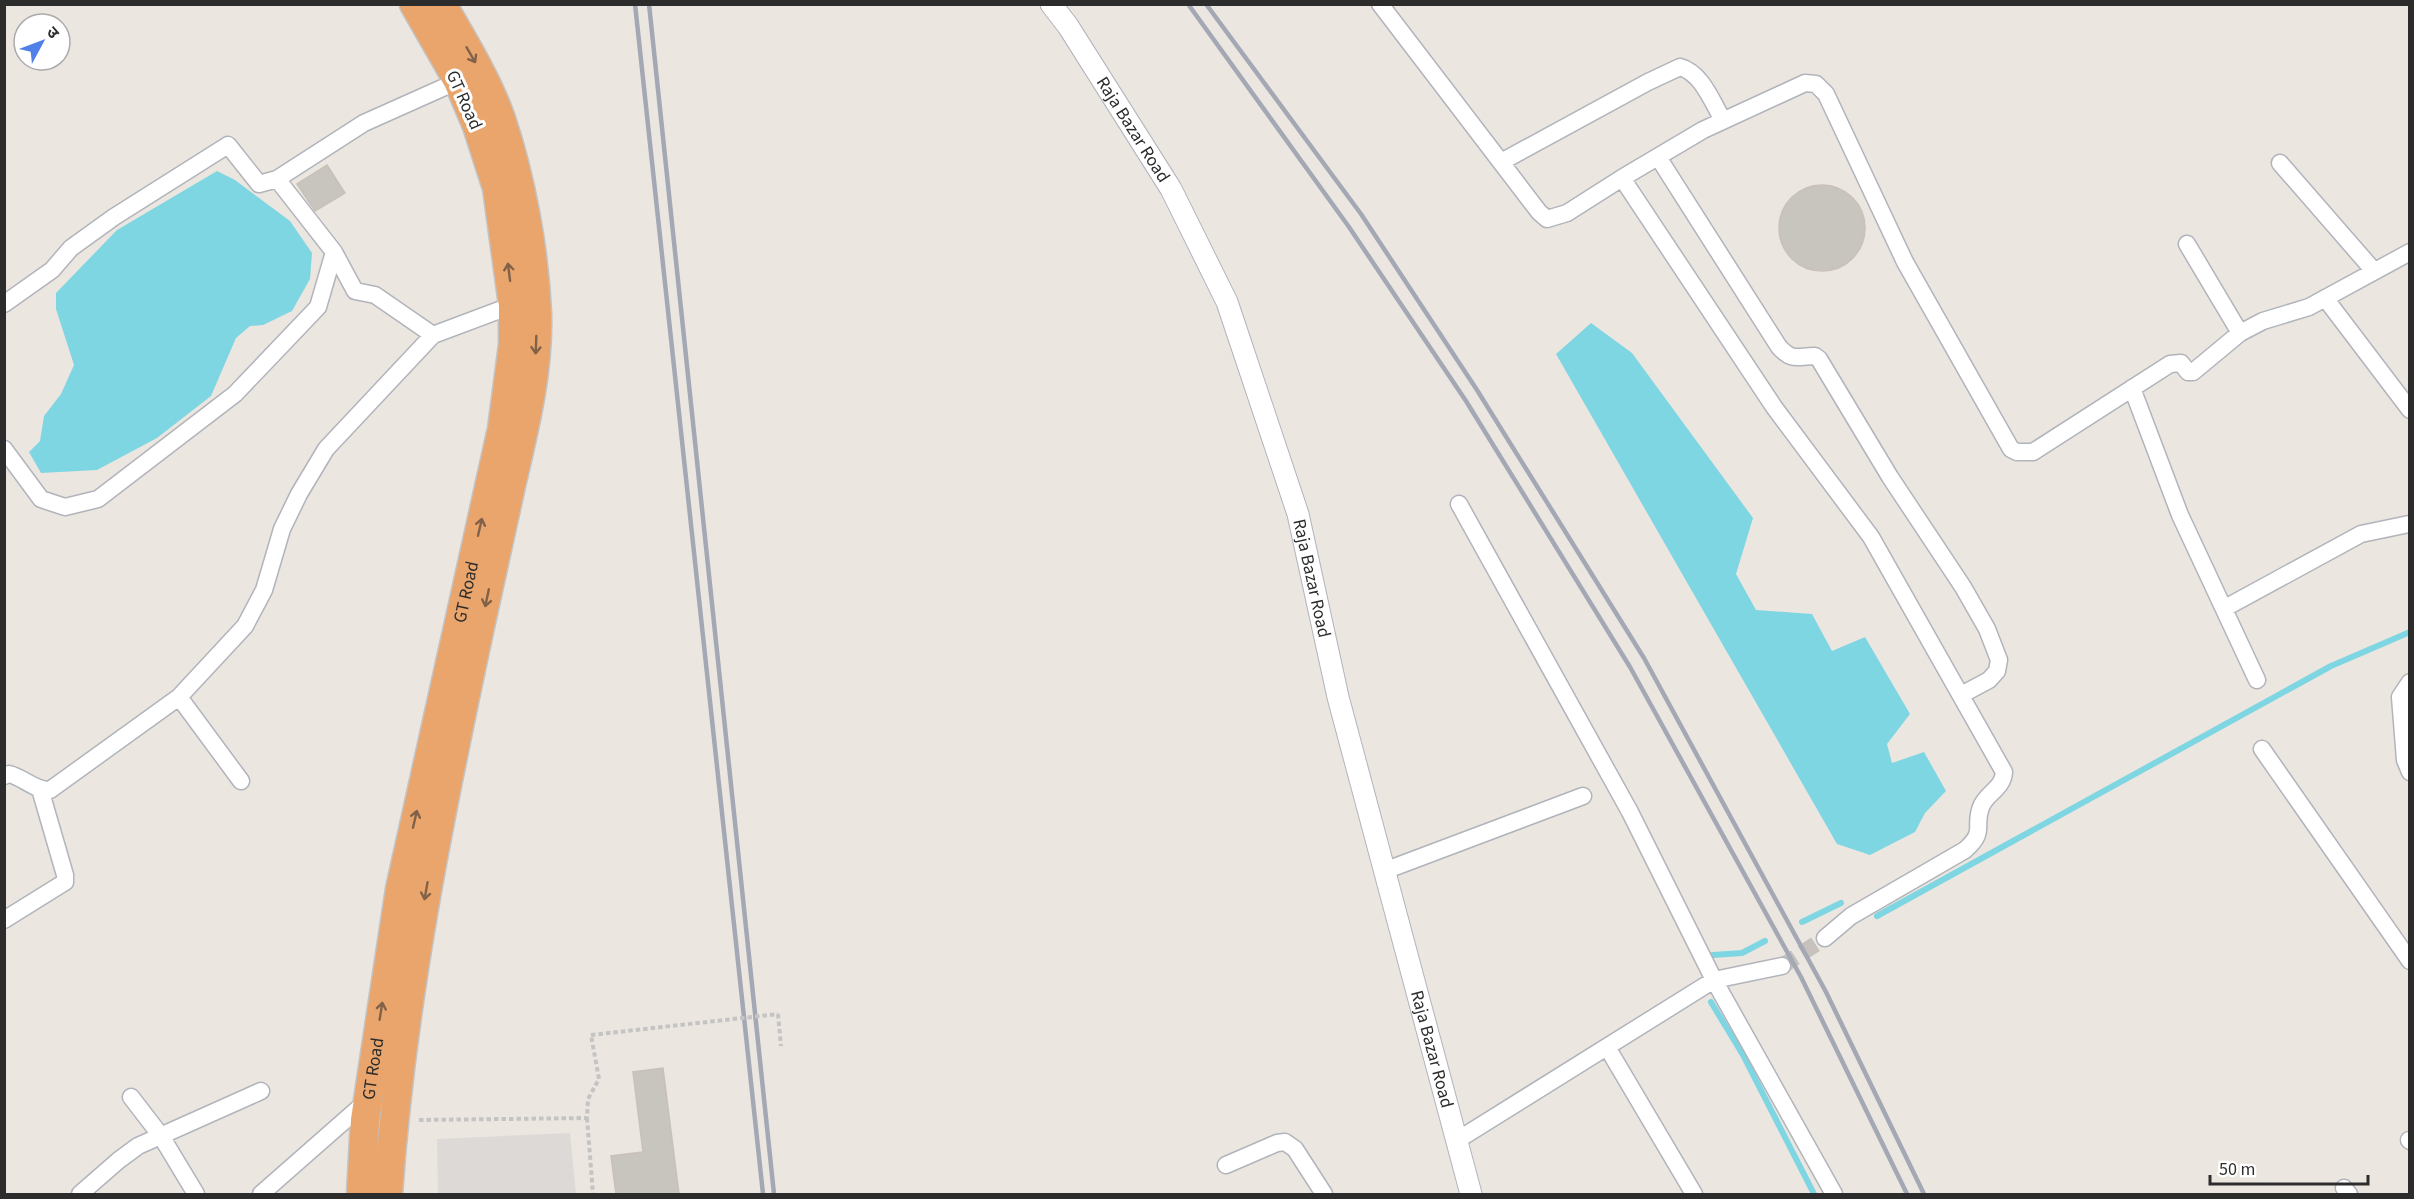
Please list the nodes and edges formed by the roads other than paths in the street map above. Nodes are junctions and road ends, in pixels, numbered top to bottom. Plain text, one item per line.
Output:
1 (414, 4) edge
2 (442, 4) edge
3 (1051, 4) edge
4 (1380, 4) edge
5 (458, 81) junction
6 (1724, 120) junction
7 (1658, 157) junction
8 (1501, 162) junction
9 (2280, 163) dead end
10 (1622, 178) junction
11 (277, 179) junction
12 (2187, 244) dead end
13 (334, 252) junction
14 (2409, 252) edge
15 (2374, 271) junction
16 (2325, 298) junction
17 (4, 304) edge
18 (525, 305) junction
19 (2240, 333) junction
20 (433, 335) junction
21 (2132, 388) junction
22 (2409, 410) edge
23 (4, 449) edge
24 (1459, 504) dead end
25 (2409, 524) edge
26 (2225, 608) junction
27 (2257, 680) dead end
28 (2409, 682) edge
29 (1961, 695) junction
30 (179, 697) junction
31 (2262, 749) dead end
32 (2409, 772) edge
33 (4, 776) edge
34 (241, 781) dead end
35 (40, 789) junction
36 (1583, 796) dead end
37 (1384, 872) junction
38 (4, 920) edge
39 (1825, 938) tunnel mouth
40 (2409, 961) edge
41 (1782, 966) tunnel mouth
42 (1714, 980) junction
43 (1607, 1047) junction
44 (261, 1090) dead end
45 (131, 1097) dead end
46 (368, 1100) junction
47 (161, 1136) junction
48 (1456, 1141) junction
49 (1226, 1165) dead end
50 (80, 1194) edge
51 (196, 1194) edge
52 (261, 1194) edge
53 (361, 1194) edge
54 (388, 1194) edge
55 (1324, 1194) edge
56 (1471, 1194) edge
57 (1694, 1194) edge
58 (1834, 1194) edge

1 - 5 highway, GT Road
2 -> 18 highway, GT Road
3 - 37 street, Raja Bazar Road
4 - 8 street
5 - 11 street
18 -> 5 highway, GT Road
6 - 7 street
6 - 8 street
6 - 21 street
7 - 10 street
7 - 29 street
8 - 10 street
9 - 15 street
10 - 29 street
11 - 13 street
11 - 17 street
12 - 19 street
13 - 20 street
13 - 23 street
14 - 15 street
15 - 16 street
16 - 19 street
16 - 22 street
18 - 20 street
46 -> 18 highway, GT Road
18 -> 54 highway, GT Road
19 - 21 street
20 - 30 street
21 - 26 street
24 - 42 street
25 - 26 street
26 - 27 street
28 - 32 street
29 - 39 street
30 - 34 street
30 - 35 street
31 - 40 street
33 - 35 street
35 - 38 street
36 - 37 street
37 - 48 street, Raja Bazar Road
41 - 42 street
42 - 43 street
42 - 58 street
43 - 48 street
43 - 57 street
44 - 47 street
45 - 47 street
46 - 52 street
46 - 53 highway, GT Road
47 - 50 street
47 - 51 street
48 - 56 street, Raja Bazar Road
49 - 55 street

